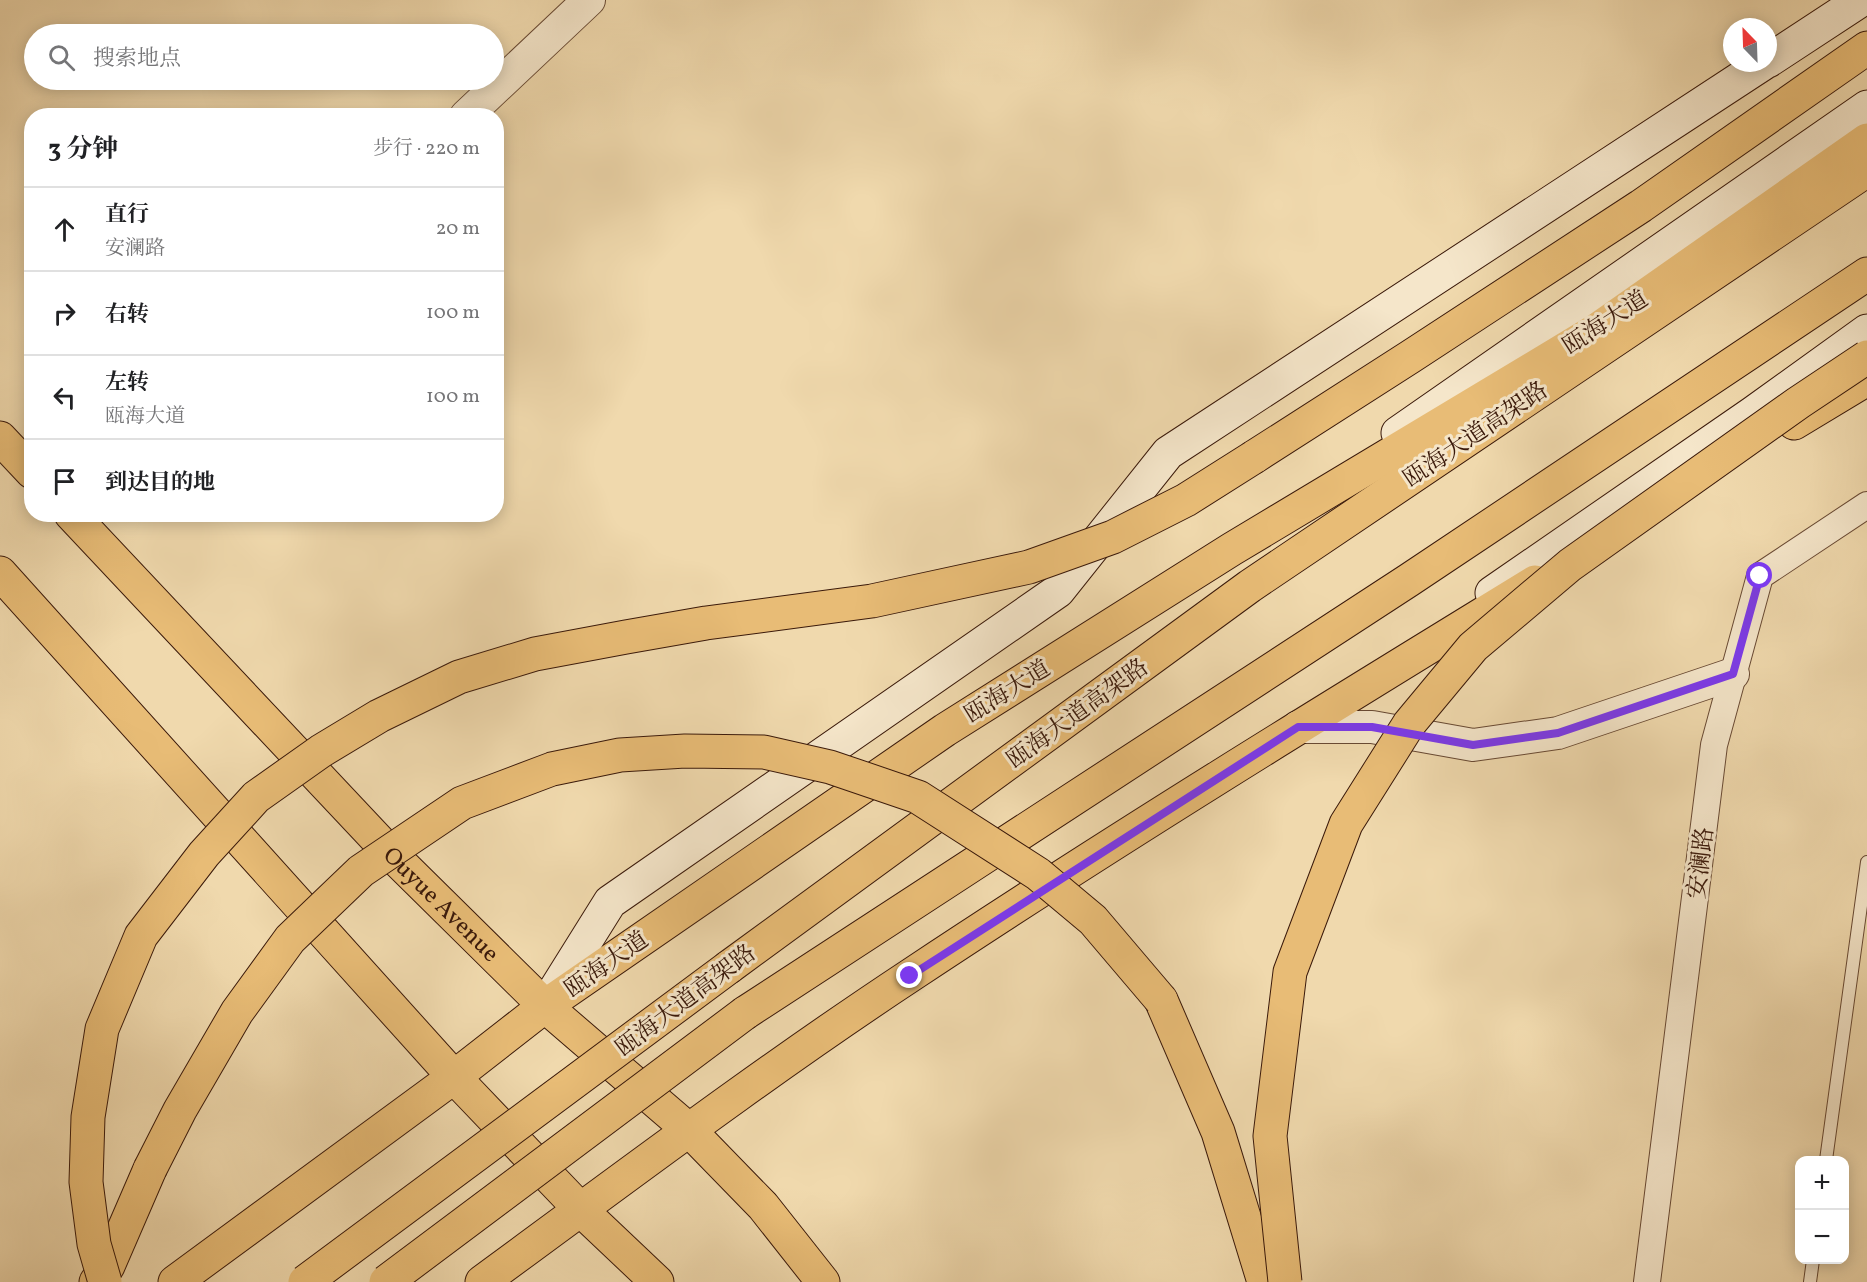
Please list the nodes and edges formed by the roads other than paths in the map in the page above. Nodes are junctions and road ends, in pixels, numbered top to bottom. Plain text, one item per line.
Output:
1 (589, 0) edge
2 (1861, 0) edge
3 (1867, 6) edge
4 (1867, 48) edge
5 (1777, 55) edge
6 (1751, 72) edge
7 (504, 80) edge
8 (494, 90) edge
9 (1867, 107) edge
10 (474, 108) edge
11 (1867, 140) edge
12 (1867, 170) edge
13 (1867, 274) edge
14 (1867, 331) edge
15 (1867, 357) edge
16 (1867, 379) edge
17 (0, 438) edge
18 (24, 464) edge
19 (1867, 506) edge
20 (79, 522) edge
21 (1232, 549) junction
22 (0, 573) edge
23 (1733, 674) junction
24 (1298, 727) junction
25 (1867, 862) edge
26 (545, 1006) junction
27 (454, 1077) junction
28 (689, 1130) junction
29 (1827, 1156) edge
30 (580, 1210) junction
31 (1812, 1264) edge
32 (96, 1282) edge
33 (105, 1282) edge
34 (175, 1282) edge
35 (306, 1282) edge
36 (386, 1282) edge
37 (482, 1282) edge
38 (657, 1282) edge
39 (823, 1282) edge
40 (1264, 1282) edge
41 (1285, 1282) edge
42 (1647, 1282) edge
43 (1810, 1282) edge

1 - 7 street
2 - 3 main road
2 - 5 main road
4 - 33 main road, bridge
6 - 26 main road
8 - 10 street
9 - 21 main road
11 - 21 main road, 瓯海大道
12 - 35 main road, 瓯海大道高架路, bridge
13 - 36 main road, 瓯海大道高架路, bridge
14 - 24 main road
15 - 41 main road, bridge
16 - 24 main road
17 - 18 main road
19 - 23 street, 安澜路
20 - 26 main road, Ouyue Avenue
21 - 26 main road, 瓯海大道
22 - 27 main road
23 - 24 street
23 - 42 street, 安澜路
24 - 28 main road
25 - 29 lane
26 - 27 main road, 瓯海大道
26 - 28 main road, Ouyue Avenue
27 - 30 main road
27 - 34 main road, 瓯海大道
28 - 30 main road
28 - 39 main road, Ouyue Avenue
30 - 37 main road
30 - 38 main road
31 - 43 lane
32 - 40 main road, bridge

